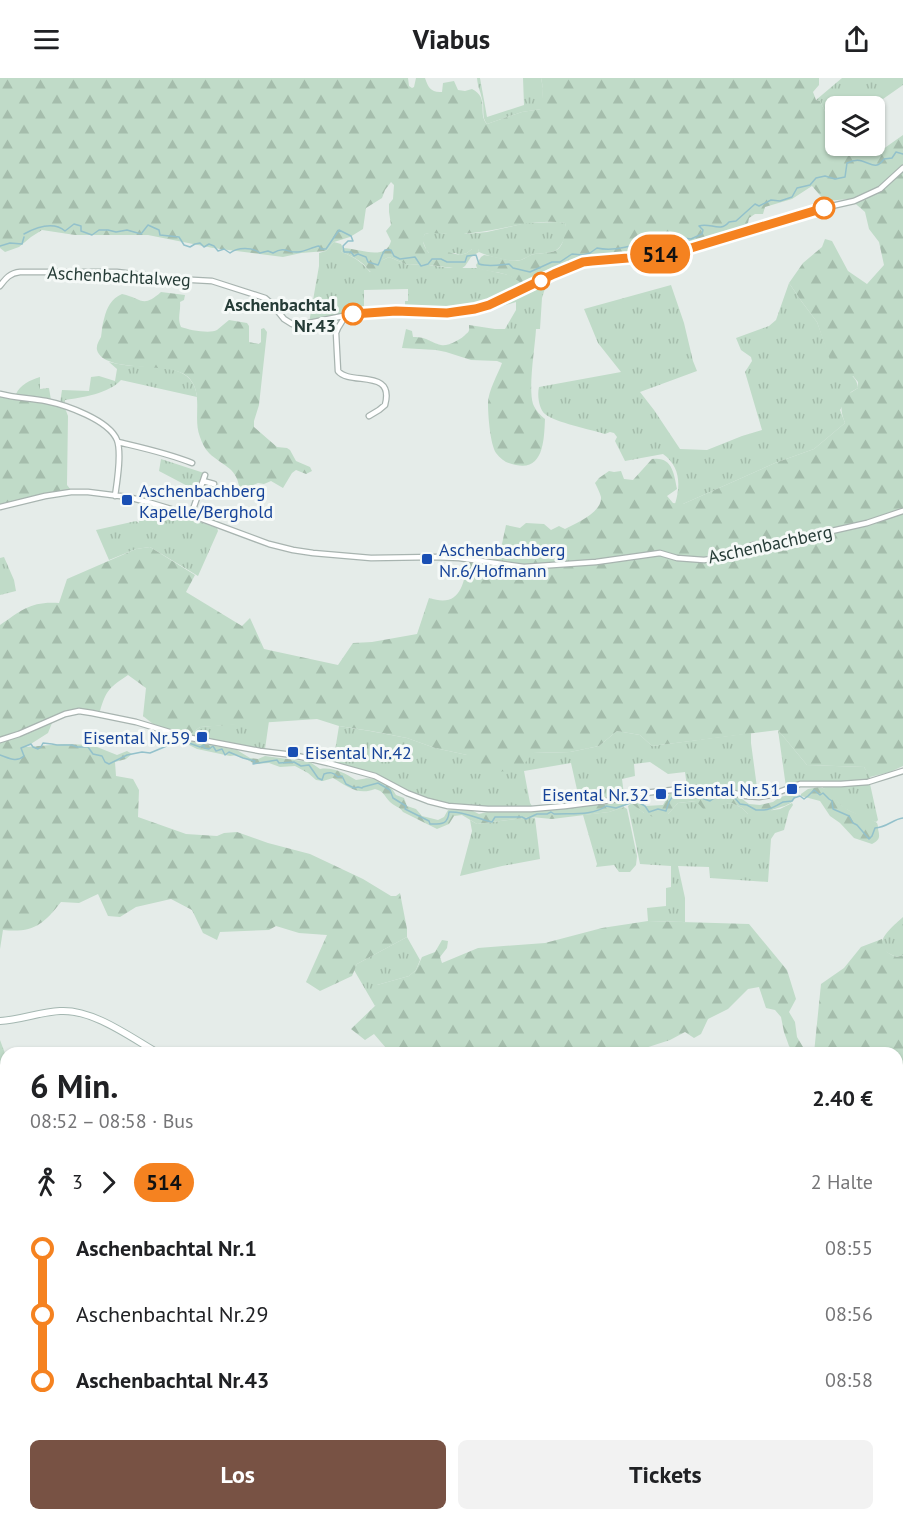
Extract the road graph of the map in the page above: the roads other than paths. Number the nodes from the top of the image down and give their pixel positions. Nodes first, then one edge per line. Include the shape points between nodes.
1 (903, 168) edge
2 (0, 274) edge
3 (10, 275) junction
4 (0, 286) edge
5 (346, 315) junction
6 (0, 394) edge
7 (369, 416) dead end
8 (118, 442) junction
9 (192, 463) dead end
10 (205, 475) dead end
11 (203, 481) junction
12 (214, 484) dead end
13 (115, 496) junction
14 (0, 507) edge
15 (903, 511) edge
16 (191, 515) junction
17 (0, 740) edge
18 (903, 771) edge
19 (0, 1021) edge
20 (148, 1047) edge

1 - 5 street, Aschenbachtalweg via 880,189 854,201 681,251 583,262 475,309
2 - 3 street
3 - 4 street
3 - 5 street, Aschenbachtalweg via 117,272 206,280 265,298 295,325
5 - 7 street via 336,333 338,371 344,377 376,382 386,393 385,405
6 - 8 street via 45,400 74,410 101,423
8 - 9 street
8 - 13 street
10 - 11 street
11 - 12 street
11 - 16 street
13 - 14 street, Aschenbachberg via 71,492
13 - 16 street, Aschenbachberg
15 - 16 street, Aschenbachberg via 855,526 753,545 718,558 704,560 660,553 524,567 459,558 371,558 307,552 276,546
17 - 18 street via 79,711 186,737 328,763 375,776 428,801 488,809 564,806 690,788 764,797 800,784 868,782
19 - 20 street via 55,1012 82,1013

